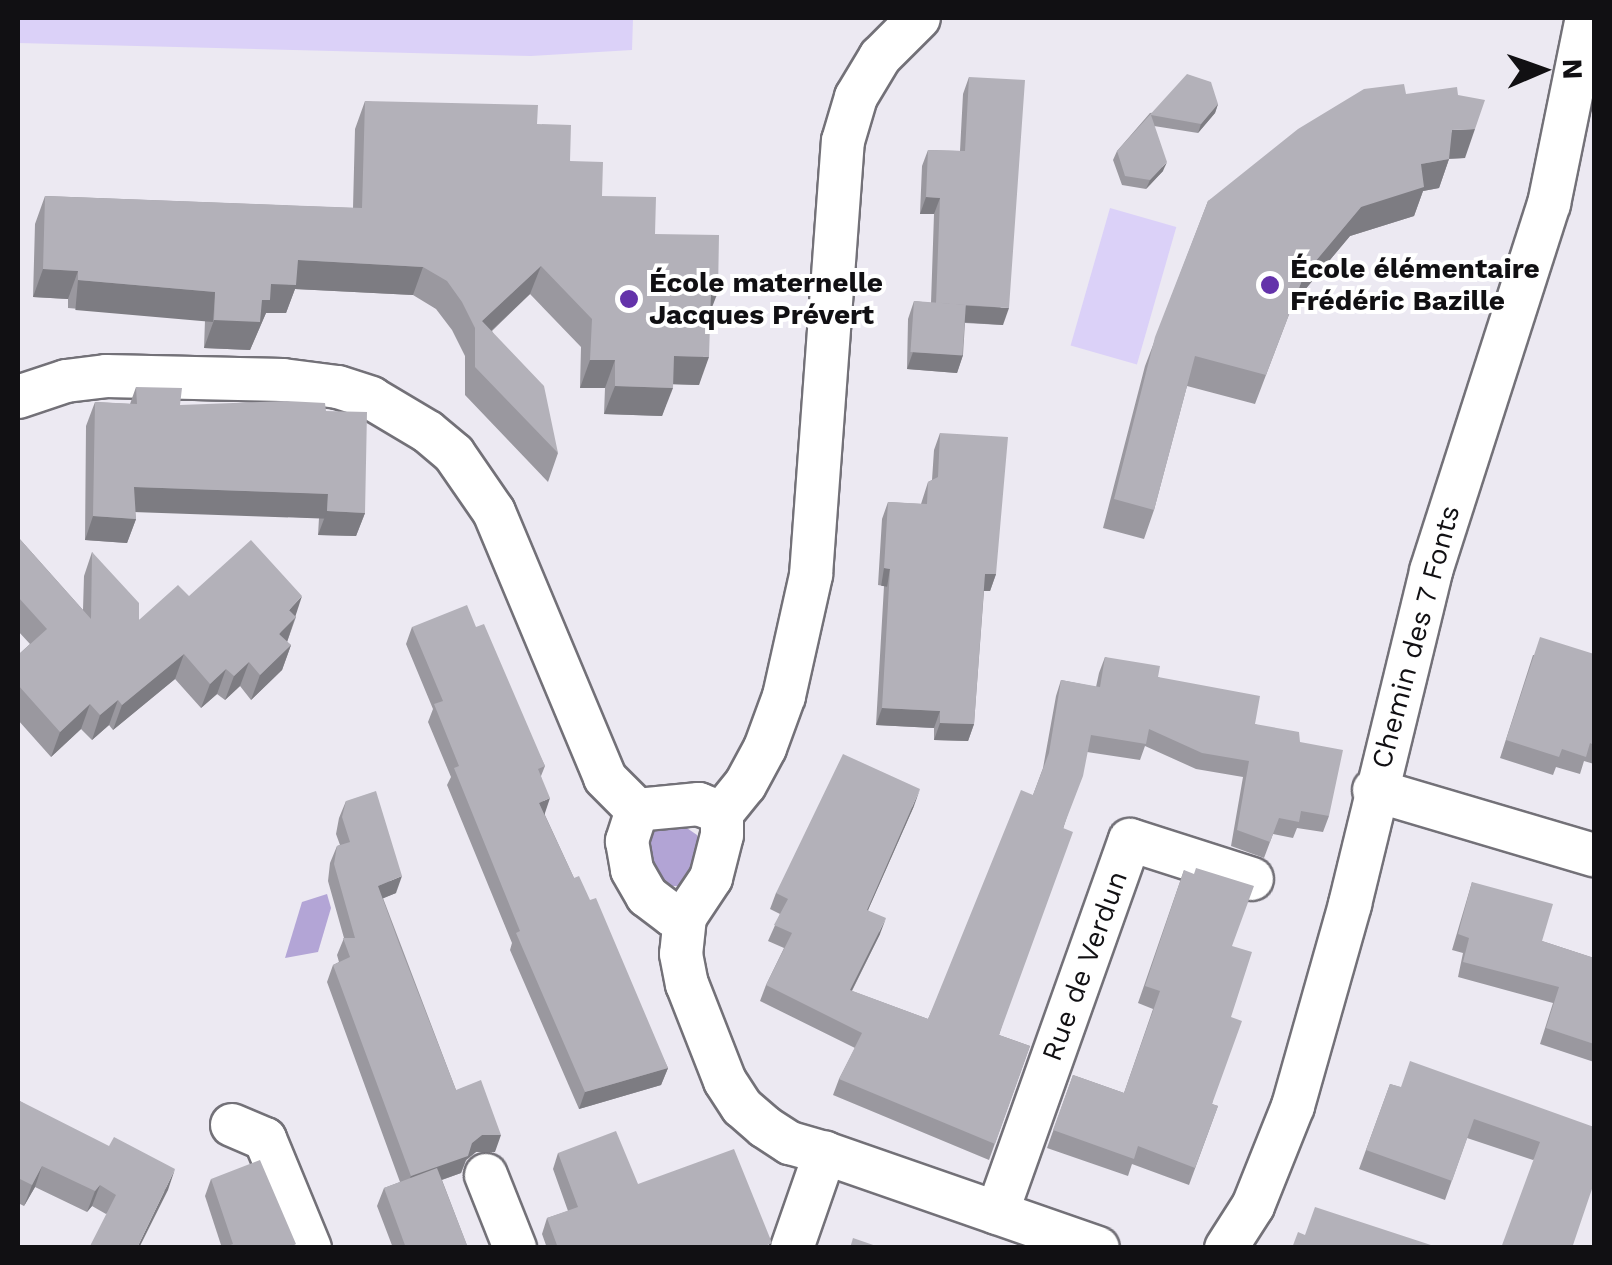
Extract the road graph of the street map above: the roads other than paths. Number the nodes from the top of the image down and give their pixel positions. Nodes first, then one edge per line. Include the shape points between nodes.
1 (919, 18) edge
2 (1586, 18) edge
3 (18, 397) edge
4 (1374, 790) junction
5 (637, 810) junction
6 (722, 813) junction
7 (1594, 855) edge
8 (1252, 879) dead end
9 (685, 917) junction
10 (232, 1125) dead end
11 (825, 1153) junction
12 (486, 1174) dead end
13 (997, 1213) junction
14 (310, 1248) edge
15 (515, 1248) edge
16 (792, 1248) edge
17 (1098, 1248) edge
18 (1226, 1248) edge

1 - 6 street via 880,56 856,97 843,142 818,502 802,632 766,748
2 - 4 street, Chemin des 7 Fonts via 1548,204 1431,571
3 - 5 street via 106,376 283,380 371,398 428,432 454,454 494,512 605,778
4 - 7 street
4 - 18 street, Chemin des 7 Fonts via 1350,904 1293,1106 1253,1206
5 - 6 street via 699,804
5 - 9 street via 627,841 632,870 647,896
6 - 9 street via 710,878
8 - 13 street, Rue de Verdun via 1130,840
9 - 11 street via 681,954 687,984 725,1080 764,1128
10 - 14 street via 265,1139
11 - 13 street
11 - 16 street
12 - 15 street
13 - 17 street

